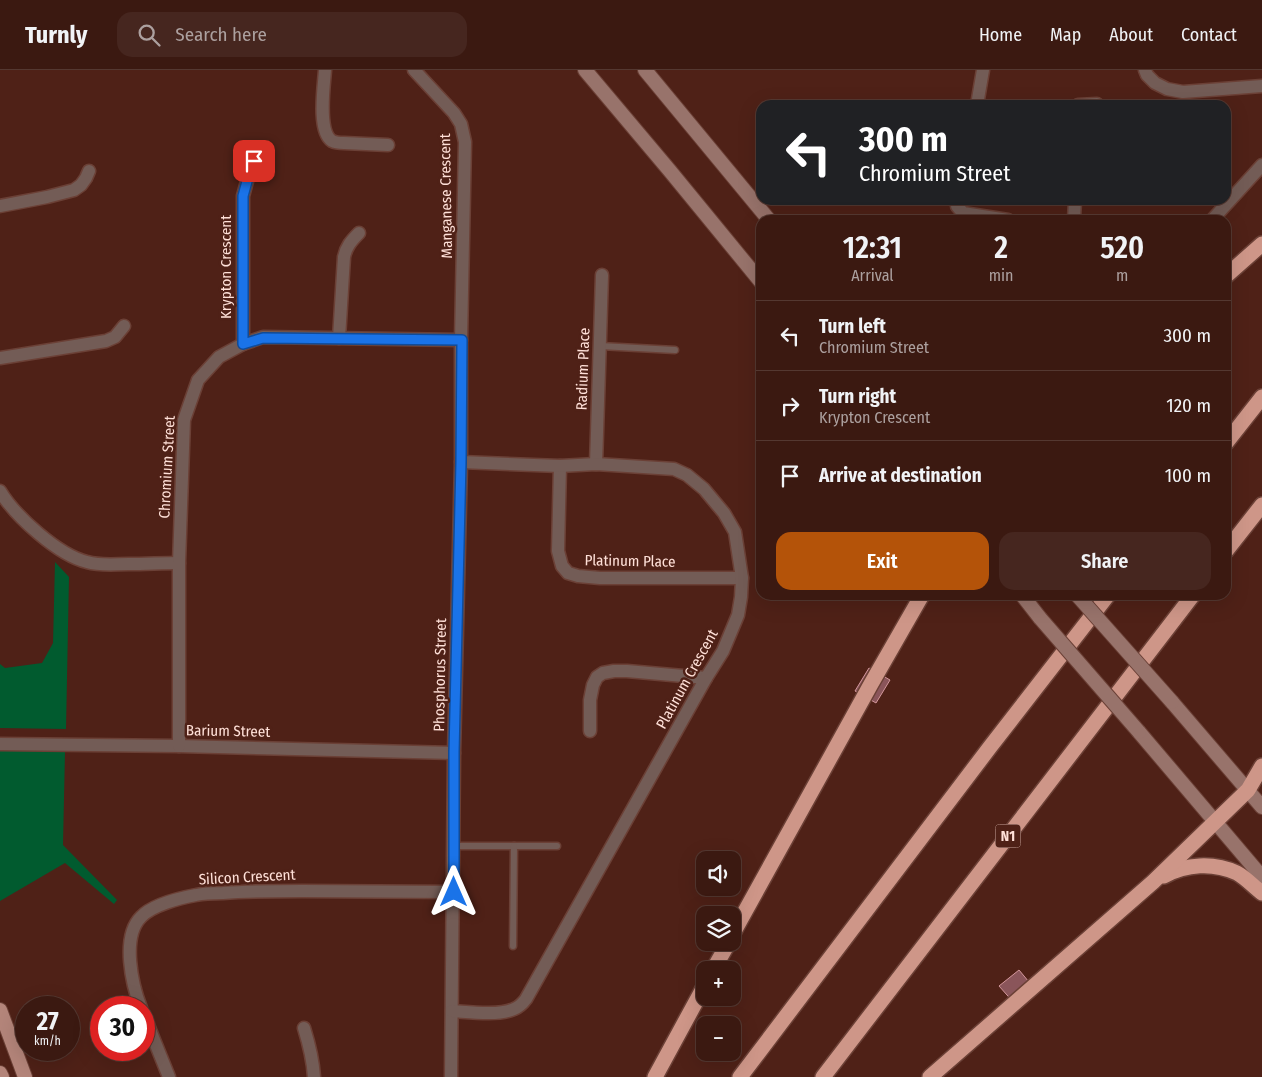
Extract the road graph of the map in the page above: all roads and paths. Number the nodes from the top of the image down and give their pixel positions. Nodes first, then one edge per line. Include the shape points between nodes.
1 (325, 70) edge
2 (414, 70) edge
3 (585, 70) edge
4 (645, 70) edge
5 (983, 70) edge
6 (1145, 70) edge
7 (1262, 86) edge
8 (978, 100) edge
9 (388, 145) dead end
10 (254, 161) dead end
11 (1262, 165) edge
12 (89, 171) dead end
13 (1231, 199) edge
14 (756, 204) edge
15 (757, 205) edge
16 (957, 205) edge
17 (1226, 205) edge
18 (0, 206) edge
19 (765, 215) edge
20 (976, 215) edge
21 (1217, 215) edge
22 (359, 233) dead end
23 (1262, 244) edge
24 (1231, 272) edge
25 (602, 276) dead end
26 (756, 276) edge
27 (124, 326) dead end
28 (339, 338) junction
29 (462, 340) junction
30 (243, 344) junction
31 (600, 346) junction
32 (675, 350) dead end
33 (0, 358) edge
34 (1262, 397) edge
35 (1231, 437) edge
36 (461, 462) junction
37 (596, 464) junction
38 (560, 466) junction
39 (0, 491) edge
40 (1262, 505) edge
41 (1231, 545) edge
42 (179, 563) junction
43 (742, 578) junction
44 (919, 600) edge
45 (1026, 600) edge
46 (1081, 600) edge
47 (1104, 600) edge
48 (1189, 600) edge
49 (706, 678) junction
50 (590, 730) dead end
51 (0, 744) edge
52 (179, 746) junction
53 (454, 752) junction
54 (1262, 766) edge
55 (1248, 790) junction
56 (1262, 807) edge
57 (1216, 822) junction
58 (454, 846) junction
59 (514, 846) junction
60 (557, 846) dead end
61 (1262, 877) edge
62 (1153, 882) junction
63 (454, 892) junction
64 (1262, 893) edge
65 (741, 919) edge
66 (513, 946) dead end
67 (137, 996) edge
68 (696, 1002) edge
69 (0, 1010) edge
70 (452, 1012) junction
71 (304, 1028) dead end
72 (155, 1042) edge
73 (0, 1072) edge
74 (2, 1077) edge
75 (25, 1077) edge
76 (169, 1077) edge
77 (314, 1077) edge
78 (451, 1077) edge
79 (655, 1077) edge
80 (740, 1077) edge
81 (823, 1077) edge
82 (930, 1077) edge

1 - 9 street via 324,124 331,140
2 - 29 street, Manganese Crescent via 454,113 461,124 465,142
3 - 26 main road
4 - 14 main road
5 - 8 street
6 - 7 street via 1155,83 1183,92
10 - 30 street, Krypton Crescent via 243,196
11 - 13 street
12 - 18 street via 74,190
15 - 19 main road
16 - 20 street via 963,213
17 - 21 street
22 - 28 street via 350,241 344,257
23 - 24 highway
25 - 31 street, Radium Place
27 - 33 street via 115,337 106,341
28 - 29 street, Chromium Street
28 - 30 street, Chromium Street via 263,338
29 - 36 street, Phosphorus Street
30 - 42 street, Chromium Street via 219,357 198,380 184,420
31 - 32 lane
31 - 37 street, Radium Place
34 - 35 highway
36 - 38 street, Platinum Crescent
36 - 53 street, Phosphorus Street
37 - 38 street, Platinum Crescent
37 - 43 street, Platinum Crescent via 674,469 687,475 704,489 735,532
38 - 43 street, Platinum Place via 558,551 562,566 568,573 600,578
39 - 42 street via 38,533 58,549 87,562 105,565
40 - 41 highway
42 - 52 street, Chromium Street
43 - 49 street, Platinum Crescent via 738,615 723,651
44 - 65 highway
45 - 57 main road, bridge
46 - 55 main road, bridge
47 - 80 highway
48 - 81 highway, N1
49 - 50 street via 627,671 603,673 593,685
49 - 70 street, Platinum Crescent via 522,1005 506,1012
51 - 52 street, Barium Street
52 - 53 street, Barium Street
53 - 58 street, Phosphorus Street
54 - 55 highway
55 - 56 main road
55 - 57 highway
57 - 61 main road
57 - 62 highway
58 - 59 lane
58 - 63 street, Phosphorus Street
59 - 60 lane
59 - 66 lane
62 - 64 highway via 1174,870 1199,865 1238,874
62 - 82 highway
63 - 67 street, Silicon Crescent via 256,890 196,895 164,903 140,918 130,941 130,966
63 - 70 street, Phosphorus Street
68 - 79 highway
69 - 75 main road
70 - 78 street
71 - 77 street
72 - 76 street
73 - 74 main road

